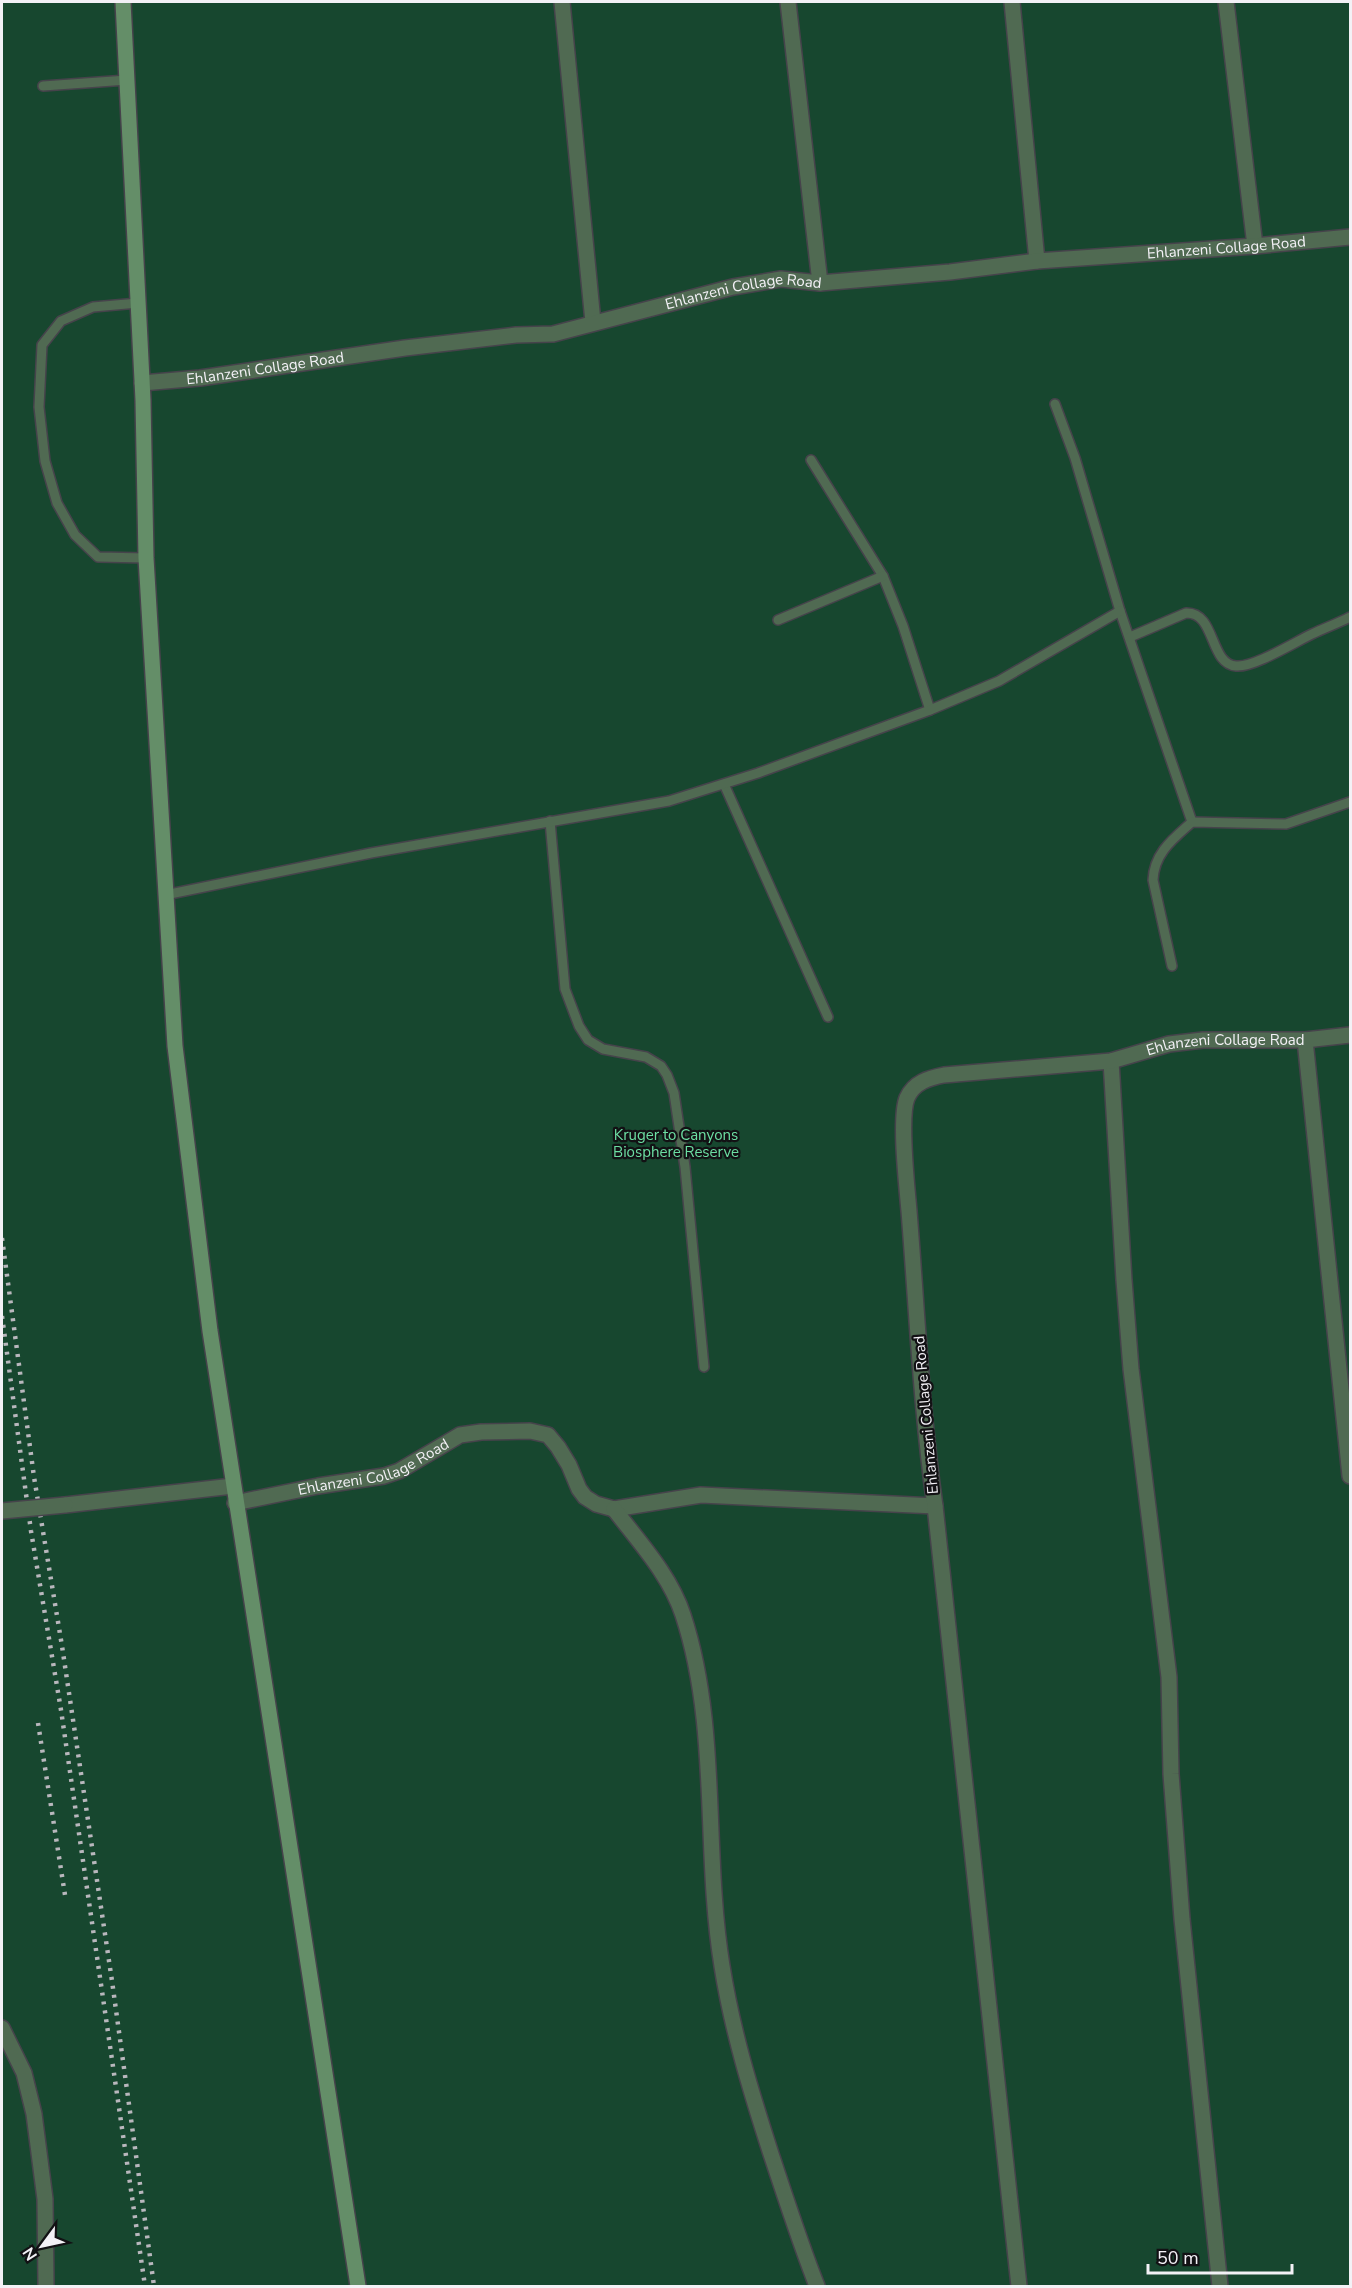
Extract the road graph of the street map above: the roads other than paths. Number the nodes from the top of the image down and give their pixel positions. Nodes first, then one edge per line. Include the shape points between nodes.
1 (123, 2) edge
2 (562, 2) edge
3 (788, 2) edge
4 (1012, 2) edge
5 (1226, 2) edge
6 (127, 80) junction
7 (43, 86) dead end
8 (1350, 237) edge
9 (1255, 246) junction
10 (1037, 261) junction
11 (820, 283) junction
12 (138, 303) junction
13 (593, 322) junction
14 (142, 383) junction
15 (1054, 404) dead end
16 (811, 460) dead end
17 (146, 558) junction
18 (883, 576) junction
19 (1120, 611) junction
20 (1350, 617) edge
21 (778, 621) dead end
22 (1130, 637) junction
23 (930, 710) junction
24 (724, 784) junction
25 (1350, 802) edge
26 (550, 821) junction
27 (1192, 822) junction
28 (165, 895) junction
29 (1172, 966) dead end
30 (828, 1017) dead end
31 (1350, 1035) edge
32 (1305, 1040) junction
33 (1111, 1060) junction
34 (704, 1367) dead end
35 (1350, 1476) edge
36 (233, 1486) junction
37 (235, 1503) junction
38 (935, 1506) junction
39 (614, 1509) junction
40 (2, 1511) edge
41 (2, 2028) edge
42 (46, 2286) edge
43 (358, 2286) edge
44 (818, 2286) edge
45 (1019, 2286) edge
46 (1220, 2286) edge

1 - 6 street
2 - 13 street
3 - 11 street
4 - 10 street
5 - 9 street
6 - 7 lane
6 - 12 street
8 - 9 street, Ehlanzeni Collage Road
9 - 10 street, Ehlanzeni Collage Road
10 - 11 street, Ehlanzeni Collage Road
11 - 13 street, Ehlanzeni Collage Road via 782,279 733,287
12 - 14 street
12 - 17 lane via 93,307 61,321 42,345 39,407 45,461 57,503 75,535 99,557
13 - 14 street, Ehlanzeni Collage Road via 553,334 405,348
14 - 17 street
15 - 19 lane via 1079,469
16 - 18 lane
17 - 28 street
18 - 21 lane
18 - 23 lane
19 - 22 lane
19 - 23 lane via 999,681
20 - 22 lane via 1238,667 1223,659 1204,622 1193,612
22 - 27 lane
23 - 24 lane
24 - 26 lane via 669,801
24 - 30 lane
25 - 27 lane via 1286,824
26 - 28 lane
26 - 34 lane via 565,989 579,1026 588,1040 603,1049 646,1058 661,1066 674,1093
27 - 29 lane via 1162,851 1154,867 1153,880
28 - 36 street via 177,1057
31 - 32 street, Ehlanzeni Collage Road
32 - 33 street, Ehlanzeni Collage Road via 1203,1040 1169,1044
32 - 35 street
33 - 38 street, Ehlanzeni Collage Road via 944,1075 926,1079 907,1098 905,1153 927,1452
33 - 46 street via 1130,1358 1169,1677 1171,1774 1182,1919
36 - 37 street
36 - 40 street, bridge
37 - 39 street, Ehlanzeni Collage Road via 399,1472 460,1435 530,1431 548,1436 558,1447 585,1497
37 - 43 street
38 - 39 street, Ehlanzeni Collage Road via 701,1495
38 - 45 street
39 - 44 street via 669,1584 683,1614 699,1681 724,1975 748,2080 801,2246
41 - 42 street via 24,2073 34,2114 45,2199

